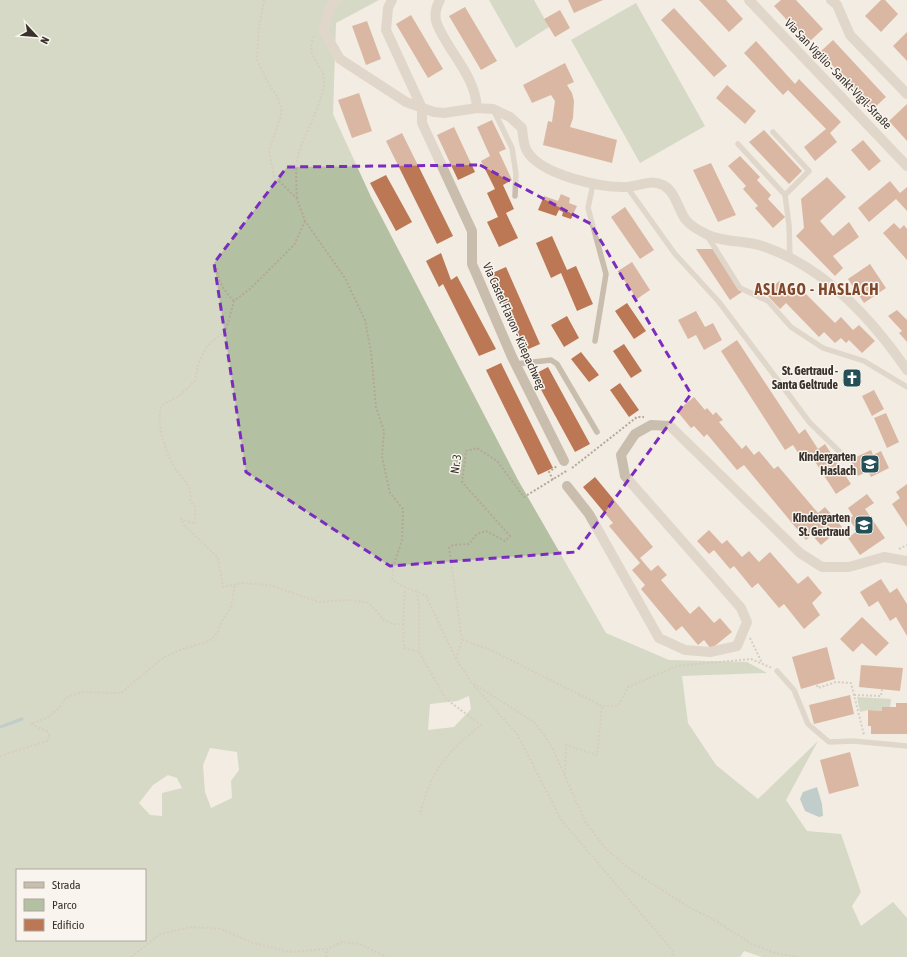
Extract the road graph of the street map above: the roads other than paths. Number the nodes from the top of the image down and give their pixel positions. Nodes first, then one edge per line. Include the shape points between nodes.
1 (337, 0) edge
2 (392, 0) edge
3 (440, 0) edge
4 (749, 0) edge
5 (832, 0) edge
6 (907, 94) edge
7 (422, 108) junction
8 (477, 108) junction
9 (493, 109) junction
10 (773, 132) dead end
11 (738, 144) dead end
12 (907, 166) edge
13 (593, 184) junction
14 (627, 187) junction
15 (785, 195) junction
16 (515, 196) dead end
17 (707, 234) junction
18 (790, 258) junction
19 (595, 341) dead end
20 (516, 364) junction
21 (907, 370) edge
22 (907, 387) edge
23 (597, 432) dead end
24 (843, 455) dead end
25 (564, 461) road end
26 (567, 486) dead end
27 (907, 562) edge
28 (776, 671) road end
29 (907, 746) edge

1 - 7 street via 331,5 323,30 340,59 406,102
2 - 7 street, Via Castel Flavon - Küepachweg via 388,8 386,30
3 - 8 street via 436,8 437,23 468,76
4 - 12 street, Via San Vigilio - Sankt-Vigil-Straße
5 - 6 street via 850,35
7 - 8 street via 444,113
7 - 20 street, Via Castel Flavon - Küepachweg via 422,123 472,231 472,264
8 - 9 street
9 - 13 street via 510,117 522,128 527,151 534,160 551,170
9 - 16 lane via 512,148 516,174
10 - 15 lane via 809,171
11 - 15 lane
13 - 14 street
13 - 19 lane via 588,208 606,274
14 - 17 street via 647,182 663,185 673,196 687,221
14 - 24 lane via 675,254 719,302 810,423
15 - 18 lane
17 - 18 street via 761,245
17 - 22 lane via 740,288 768,301 791,327 823,348 864,361
18 - 21 street via 826,280 861,312
20 - 23 lane via 551,360 557,364
20 - 25 street, Via Castel Flavon - Küepachweg
26 - 27 street via 589,514 659,638 685,650 710,652 737,646 746,622 741,608 626,476 621,455 635,434 652,425 670,426 800,553 822,567 849,568 884,557
28 - 29 lane via 794,690 808,724 829,742

